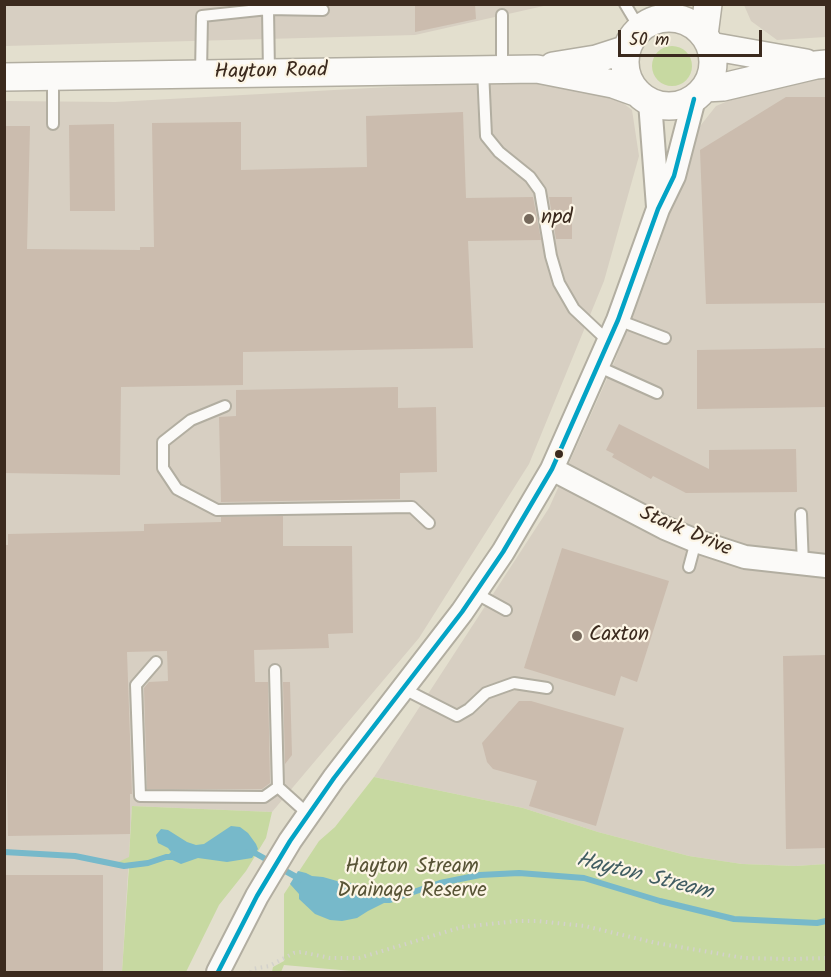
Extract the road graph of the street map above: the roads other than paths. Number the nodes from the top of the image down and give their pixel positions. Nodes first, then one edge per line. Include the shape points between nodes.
1 (625, 4) edge
2 (708, 4) edge
3 (268, 9) junction
4 (323, 10) dead end
5 (502, 15) dead end
6 (649, 26) edge
7 (707, 40) junction
8 (821, 64) edge
9 (492, 69) junction
10 (537, 69) junction
11 (269, 73) junction
12 (201, 74) junction
13 (52, 76) junction
14 (4, 77) edge
15 (699, 93) junction
16 (644, 98) junction
17 (53, 124) dead end
18 (658, 209) junction
19 (618, 320) junction
20 (665, 338) dead end
21 (608, 341) junction
22 (597, 366) junction
23 (657, 393) dead end
24 (225, 406) dead end
25 (552, 469) junction
26 (801, 514) dead end
27 (429, 524) dead end
28 (696, 541) junction
29 (803, 565) junction
30 (826, 566) edge
31 (689, 567) dead end
32 (475, 593) junction
33 (506, 610) dead end
34 (156, 662) dead end
35 (275, 670) dead end
36 (404, 688) junction
37 (547, 688) dead end
38 (278, 787) junction
39 (308, 814) junction
40 (218, 972) edge

1 - 6 lane
2 - 7 street
3 - 4 lane
3 - 11 lane
3 - 12 lane via 202,16
5 - 9 lane
6 - 7 street via 669,18 682,20
6 - 10 street, Hayton Road via 596,58
6 - 16 street via 626,73 630,84
7 - 8 street
7 - 15 street via 713,60 712,75
8 - 15 street
9 - 10 street, Hayton Road
9 - 11 street, Hayton Road
9 - 21 lane via 486,136 540,191 559,283 574,309
10 - 16 street, Hayton Road via 613,84
11 - 12 street, Hayton Road
12 - 13 street, Hayton Road
13 - 14 street, Hayton Road
13 - 17 lane
15 - 16 street via 673,106
15 - 18 street via 674,176
16 - 18 street
18 - 19 street
19 - 20 lane
19 - 21 street
21 - 22 street
22 - 23 lane
22 - 25 street
24 - 27 lane via 191,420 163,442 163,468 177,489 217,510 412,507
25 - 28 street, Stark Drive
25 - 32 street
26 - 29 lane
28 - 29 street, Stark Drive via 745,557
28 - 31 lane
29 - 30 street, Stark Drive
32 - 33 lane
32 - 36 street
34 - 38 lane via 136,685 140,796 264,797
35 - 38 lane
36 - 37 lane via 457,716 486,693 514,683
36 - 39 street
38 - 39 lane
39 - 40 street via 265,882

